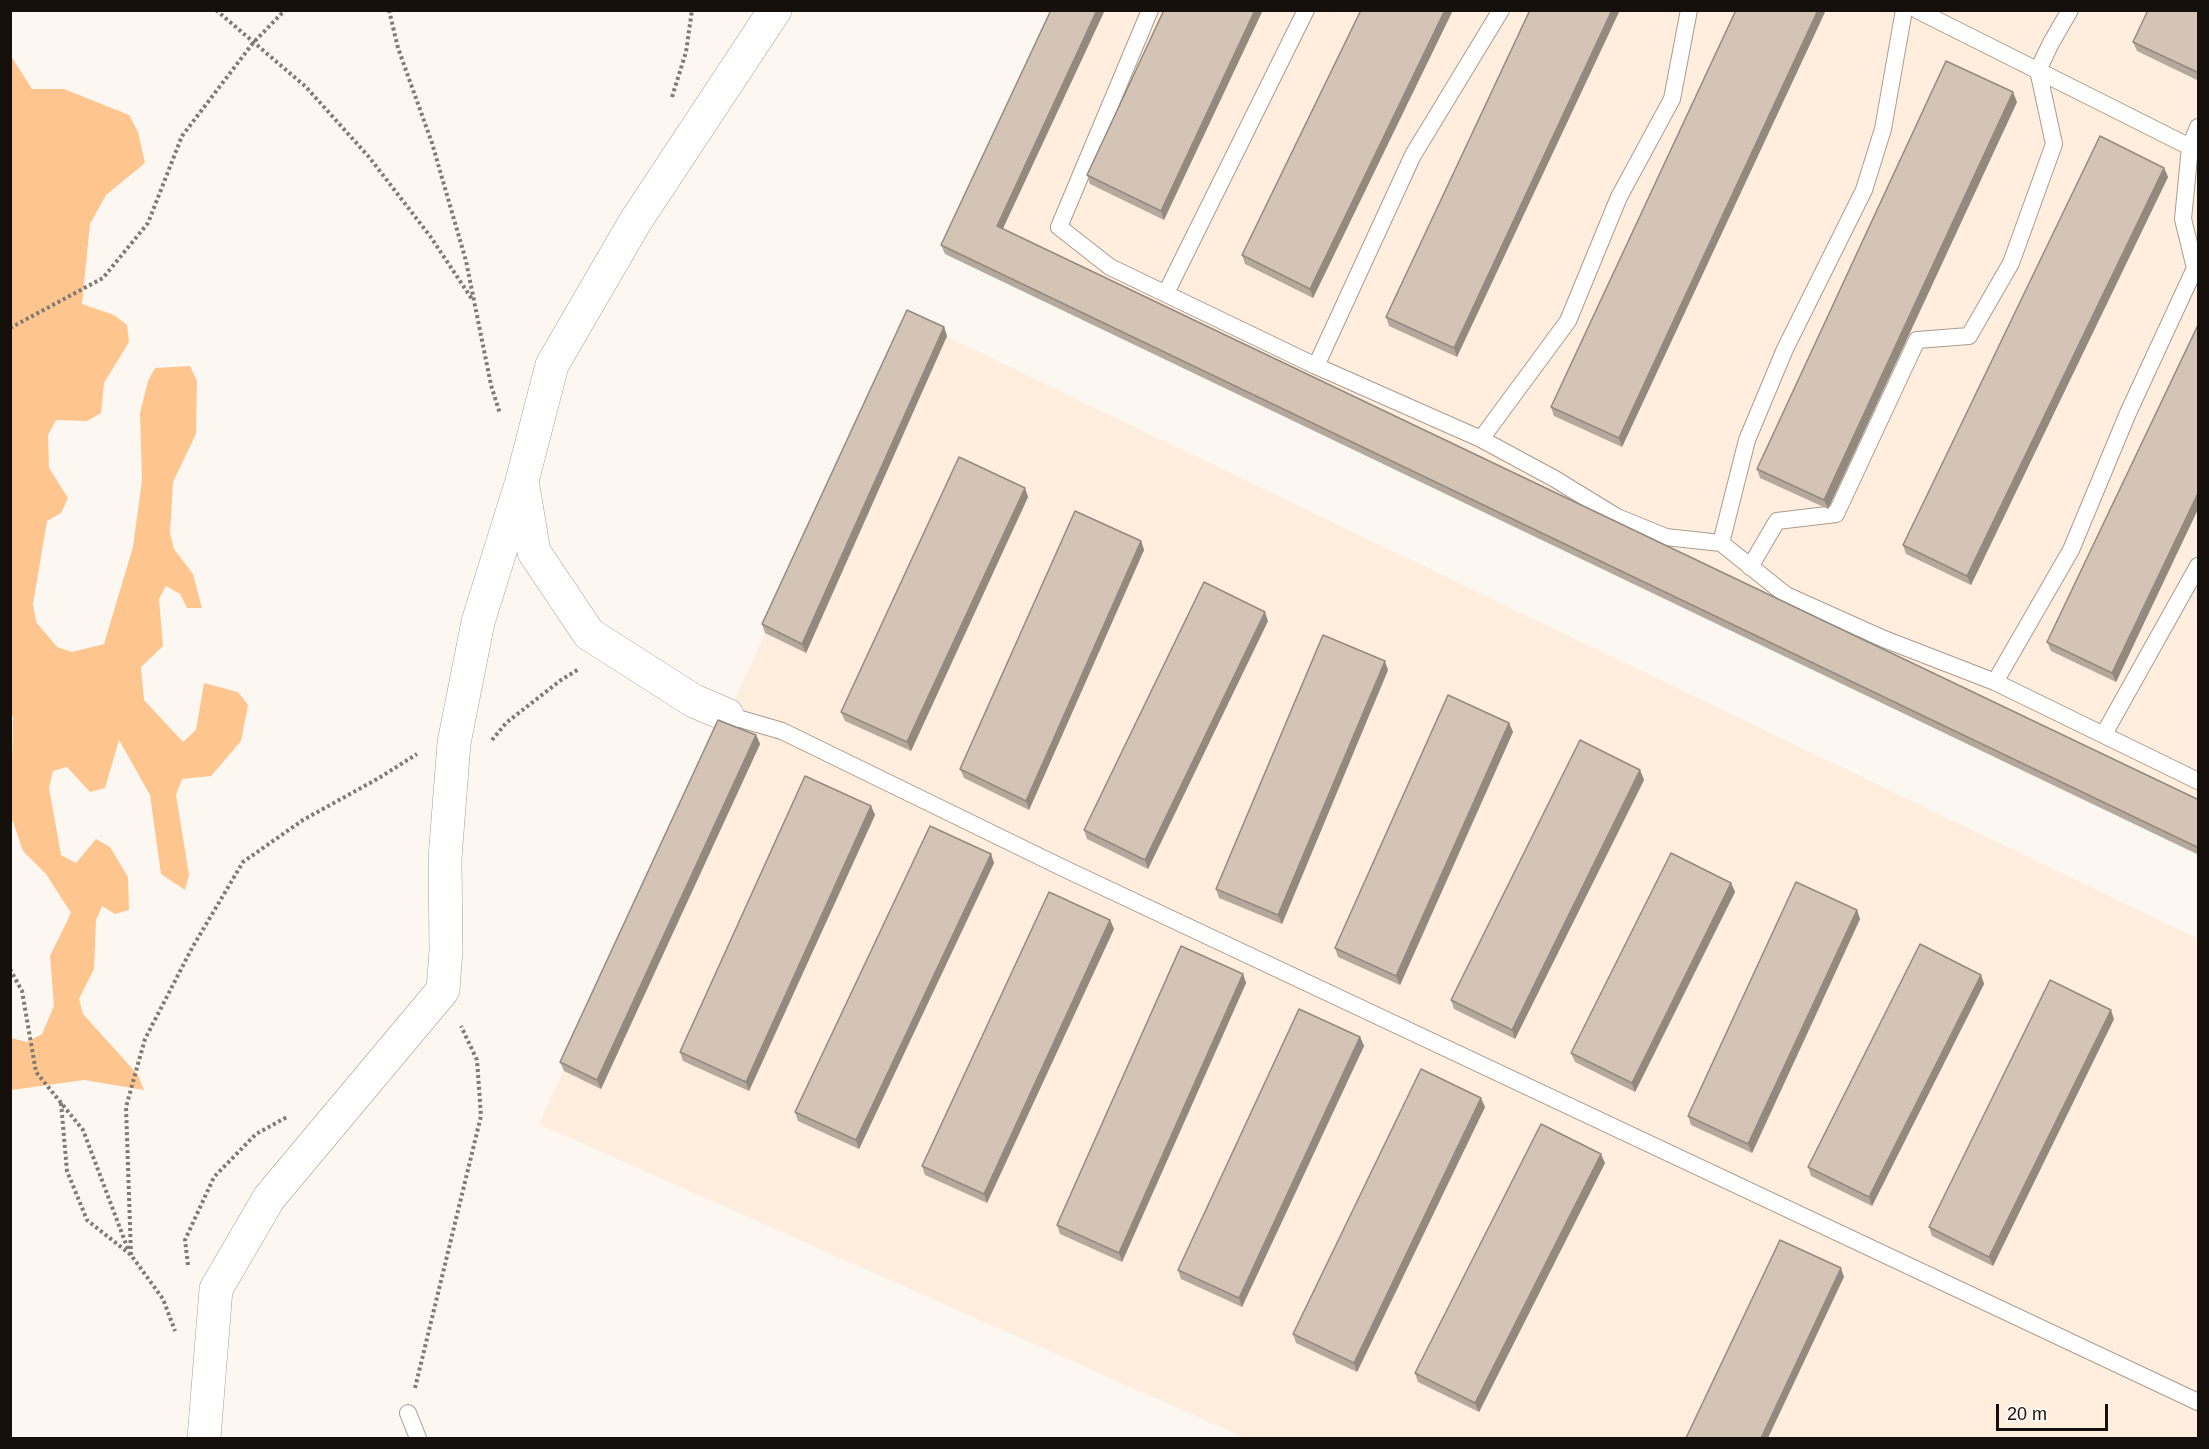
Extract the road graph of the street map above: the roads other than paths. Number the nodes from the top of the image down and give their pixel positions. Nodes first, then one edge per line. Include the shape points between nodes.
1 (775, 10) edge
2 (1150, 10) edge
3 (1306, 10) edge
4 (1501, 10) edge
5 (1689, 10) edge
6 (1904, 10) edge
7 (1917, 10) edge
8 (2070, 10) edge
9 (2038, 70) junction
10 (2199, 128) edge
11 (2194, 149) edge
12 (1166, 293) junction
13 (1316, 366) junction
14 (1481, 439) junction
15 (522, 481) junction
16 (1721, 543) junction
17 (2199, 566) edge
18 (1750, 567) junction
19 (1995, 682) junction
20 (727, 715) joint
21 (2104, 734) junction
22 (2199, 781) edge
23 (2199, 1402) edge
24 (408, 1413) road end
25 (204, 1438) edge
26 (418, 1438) edge

1 - 15 street via 635,222 552,365
2 - 12 lane via 1059,227 1110,267
3 - 12 lane
4 - 13 lane via 1413,155
5 - 14 lane via 1672,99 1619,197 1568,321
6 - 16 lane via 1883,129 1864,190 1785,349 1747,440
7 - 9 lane
8 - 9 lane
9 - 11 lane
9 - 18 lane via 2055,144 2011,263 1969,336 1917,340 1836,514 1777,521
10 - 11 lane
11 - 19 lane via 2183,219 2195,268 2071,550
12 - 13 lane
13 - 14 lane
14 - 16 lane via 1617,517 1666,537
15 - 20 street via 534,552 589,634 694,701
15 - 25 street via 478,622 454,743 445,858 443,990 269,1198 216,1289
16 - 18 lane
17 - 21 lane
18 - 19 lane via 1786,595
19 - 21 lane
20 - 23 lane via 782,731 1063,868
21 - 22 lane
24 - 26 lane

